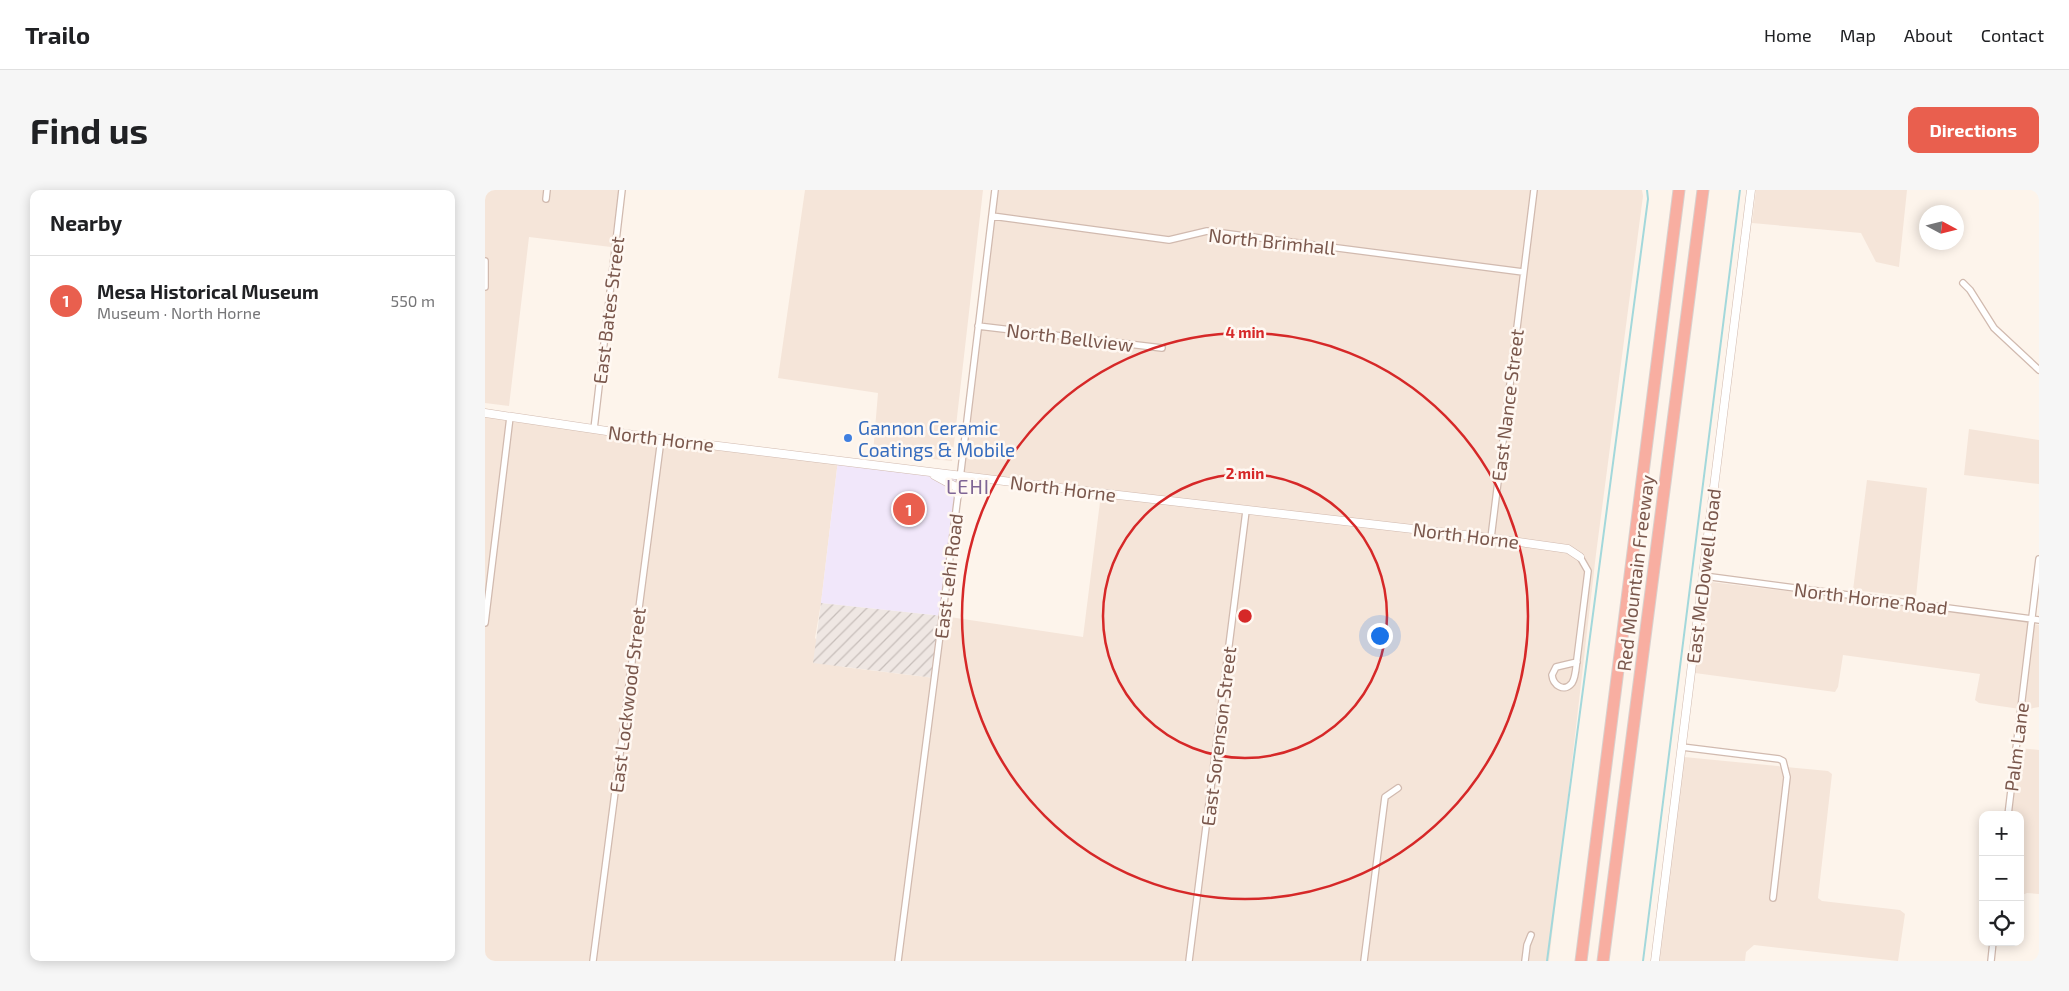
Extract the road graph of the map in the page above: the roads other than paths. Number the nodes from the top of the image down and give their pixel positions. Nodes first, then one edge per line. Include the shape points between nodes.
1 (547, 190) edge
2 (622, 190) edge
3 (995, 190) edge
4 (1534, 190) edge
5 (1679, 190) edge
6 (1703, 190) edge
7 (1751, 190) edge
8 (546, 199) dead end
9 (991, 216) junction
10 (485, 260) edge
11 (1523, 272) junction
12 (1963, 283) dead end
13 (485, 288) edge
14 (978, 326) junction
15 (1162, 348) dead end
16 (2039, 370) edge
17 (485, 413) edge
18 (510, 417) junction
19 (594, 429) junction
20 (661, 439) junction
21 (915, 470) junction
22 (960, 476) junction
23 (958, 495) junction
24 (1246, 510) junction
25 (1491, 538) junction
26 (1580, 557) joint
27 (2039, 559) edge
28 (1704, 576) junction
29 (2036, 619) edge
30 (485, 623) edge
31 (1577, 662) junction
32 (1682, 747) junction
33 (1398, 788) dead end
34 (2009, 811) edge
35 (1773, 898) dead end
36 (1531, 935) dead end
37 (1993, 946) edge
38 (593, 961) edge
39 (898, 961) edge
40 (1189, 961) edge
41 (1364, 961) edge
42 (1525, 961) edge
43 (1581, 961) edge
44 (1603, 961) edge
45 (1655, 961) edge
46 (1991, 961) edge

1 - 8 street
2 - 19 street, East Bates Street
3 - 9 street, East Lehi Road
4 - 11 street, East Nance Street
5 - 43 highway, Red Mountain Freeway
6 - 44 highway, Red Mountain Freeway
7 - 28 street, East McDowell Road
9 - 11 street, North Brimhall via 1169,240 1207,231
9 - 14 street, East Lehi Road
10 - 13 street
11 - 25 street, East Nance Street
12 - 16 street via 1994,328
14 - 15 street, North Bellview
14 - 22 street, East Lehi Road
17 - 18 street, North Horne
18 - 19 street, North Horne
18 - 30 street
19 - 20 street, North Horne
20 - 21 street, North Horne
20 - 38 street, East Lockwood Street
21 - 22 street, North Horne
21 - 23 street via 947,481 955,487
22 - 23 street, East Lehi Road
22 - 24 street, North Horne
23 - 39 street, East Lehi Road
24 - 25 street, North Horne
24 - 40 street, East Sorenson Street
25 - 26 street, North Horne via 1568,548
26 - 31 street via 1588,571
27 - 29 street, Palm Lane
28 - 29 street, North Horne Road
28 - 32 street, East McDowell Road
29 - 34 street, Palm Lane
31 - 31 street via 1571,684 1563,688 1555,684 1552,675 1556,667
32 - 35 street via 1779,759 1785,764 1787,777
32 - 45 street, East McDowell Road
33 - 41 street via 1385,797
36 - 42 street
37 - 46 street

